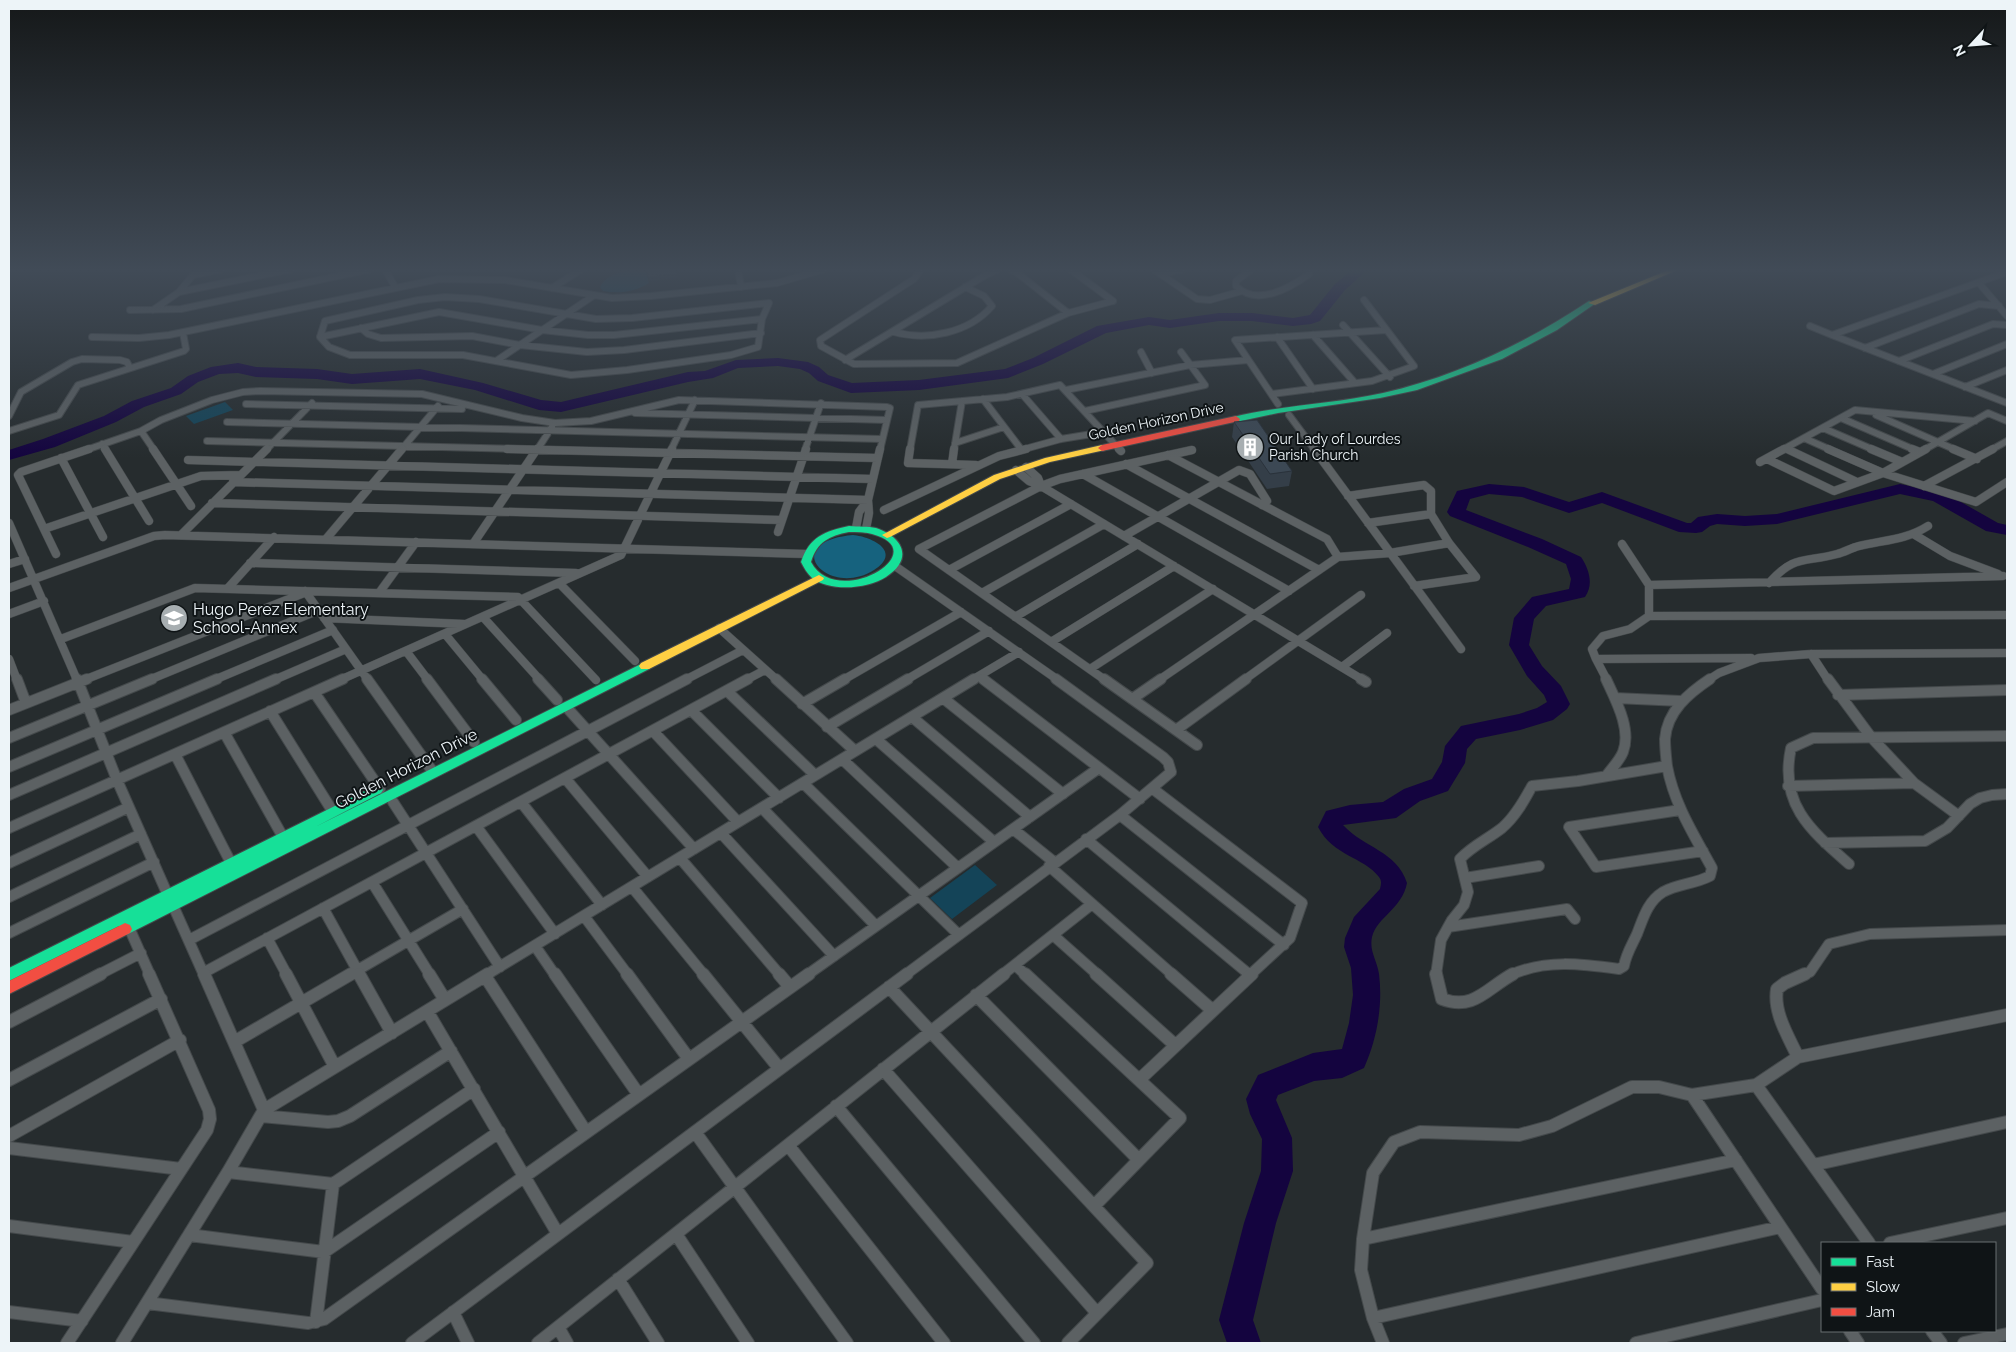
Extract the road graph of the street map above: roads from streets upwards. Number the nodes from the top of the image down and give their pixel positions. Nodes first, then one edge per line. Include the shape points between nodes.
1 (187, 332) edge
2 (322, 332) edge
3 (343, 332) edge
4 (366, 332) edge
5 (539, 332) edge
6 (561, 332) edge
7 (641, 332) edge
8 (832, 332) edge
9 (894, 332) joint
10 (951, 332) edge
11 (1026, 332) edge
12 (1359, 332) edge
13 (1388, 332) edge
14 (1546, 332) edge
15 (1825, 332) edge
16 (1840, 332) edge
17 (1906, 332) edge
18 (1972, 332) edge
19 (183, 333) junction
20 (761, 333) joint
21 (1348, 333) junction
22 (1313, 335) junction
23 (1832, 335) junction
24 (92, 337) dead end
25 (320, 337) junction
26 (1277, 337) junction
27 (2007, 344) edge
28 (520, 345) junction
29 (1865, 348) junction
30 (1141, 352) dead end
31 (1181, 352) dead end
32 (845, 360) junction
33 (1248, 360) junction
34 (496, 361) junction
35 (1899, 361) junction
36 (1190, 365) junction
37 (130, 368) junction
38 (2007, 370) edge
39 (1152, 373) junction
40 (1999, 373) junction
41 (1933, 374) junction
42 (1445, 376) junction
43 (1390, 377) junction
44 (2007, 377) edge
45 (1355, 384) junction
46 (1966, 387) junction
47 (1313, 389) junction
48 (1066, 390) junction
49 (323, 392) junction
50 (1022, 394) junction
51 (1272, 394) junction
52 (444, 398) junction
53 (983, 399) junction
54 (695, 400) junction
55 (962, 401) junction
56 (2006, 401) edge
57 (822, 403) junction
58 (246, 404) dead end
59 (1278, 404) dead end
60 (310, 405) junction
61 (436, 408) junction
62 (462, 409) dead end
63 (1085, 411) junction
64 (1868, 412) junction
65 (624, 413) junction
66 (688, 415) junction
67 (1288, 415) junction
68 (9, 416) edge
69 (816, 418) junction
70 (1841, 418) junction
71 (887, 420) junction
72 (1975, 420) junction
73 (2007, 421) edge
74 (227, 422) dead end
75 (292, 423) junction
76 (555, 423) junction
77 (421, 426) junction
78 (1004, 427) junction
79 (1823, 428) junction
80 (550, 430) junction
81 (9, 431) edge
82 (141, 431) junction
83 (1104, 432) junction
84 (679, 433) junction
85 (810, 437) junction
86 (1804, 438) junction
87 (882, 439) junction
88 (1061, 439) junction
89 (207, 440) dead end
90 (2007, 440) edge
91 (274, 442) junction
92 (1938, 442) junction
93 (955, 443) junction
94 (102, 444) junction
95 (405, 445) junction
96 (1118, 448) junction
97 (1786, 448) junction
98 (538, 449) junction
99 (1021, 449) junction
100 (1192, 450) dead end
101 (670, 452) junction
102 (1920, 452) junction
103 (1168, 455) junction
104 (804, 456) junction
105 (61, 458) junction
106 (878, 458) junction
107 (1977, 459) junction
108 (188, 460) dead end
109 (1763, 460) joint
110 (254, 462) junction
111 (1902, 462) junction
112 (952, 464) junction
113 (1126, 464) junction
114 (388, 465) junction
115 (976, 465) junction
116 (524, 469) junction
117 (1024, 471) junction
118 (660, 472) junction
119 (1883, 473) junction
120 (1083, 474) junction
121 (240, 475) junction
122 (797, 476) junction
123 (874, 479) junction
124 (233, 482) junction
125 (1218, 482) junction
126 (1857, 482) junction
127 (2007, 482) edge
128 (176, 484) junction
129 (370, 486) junction
130 (1041, 486) junction
131 (1924, 486) junction
132 (510, 490) junction
133 (650, 494) junction
134 (1348, 496) junction
135 (135, 498) junction
136 (790, 498) junction
137 (1189, 499) junction
138 (868, 500) junction
139 (212, 504) junction
140 (1071, 504) junction
141 (1262, 505) junction
142 (191, 506) dead end
143 (352, 508) junction
144 (884, 510) dead end
145 (495, 512) junction
146 (90, 513) junction
147 (1431, 514) junction
148 (639, 516) junction
149 (1158, 517) junction
150 (782, 520) junction
151 (149, 521) dead end
152 (9, 523) edge
153 (1368, 523) junction
154 (1104, 524) junction
155 (1928, 526) dead end
156 (44, 529) junction
157 (861, 529) junction
158 (778, 532) dead end
159 (181, 535) junction
160 (1915, 535) junction
161 (1124, 536) junction
162 (103, 537) dead end
163 (274, 537) junction
164 (890, 538) junction
165 (326, 539) junction
166 (416, 542) junction
167 (13, 543) edge
168 (473, 544) junction
169 (1138, 544) junction
170 (1449, 544) junction
171 (1622, 544) dead end
172 (624, 548) junction
173 (1390, 553) junction
174 (56, 554) dead end
175 (807, 554) junction
176 (1338, 557) junction
177 (25, 559) junction
178 (250, 563) junction
179 (9, 564) edge
180 (895, 566) junction
181 (1174, 566) junction
182 (397, 568) junction
183 (949, 570) junction
184 (1319, 570) junction
185 (579, 574) junction
186 (815, 575) junction
187 (2005, 577) edge
188 (34, 579) junction
189 (559, 582) junction
190 (1769, 583) junction
191 (1650, 585) junction
192 (1414, 586) junction
193 (9, 588) edge
194 (228, 588) junction
195 (1213, 590) junction
196 (1289, 591) junction
197 (306, 592) junction
198 (378, 593) junction
199 (982, 593) junction
200 (1361, 595) dead end
201 (520, 600) junction
202 (44, 601) junction
203 (961, 612) junction
204 (9, 614) edge
205 (322, 614) junction
206 (1255, 614) junction
207 (2007, 615) edge
208 (1649, 616) junction
209 (484, 617) junction
210 (1016, 617) junction
211 (467, 624) junction
212 (719, 628) junction
213 (333, 630) junction
214 (988, 631) junction
215 (1387, 633) dead end
216 (445, 634) junction
217 (61, 639) junction
218 (1298, 641) junction
219 (1051, 642) junction
220 (346, 649) junction
221 (1460, 649) dead end
222 (743, 650) junction
223 (406, 651) junction
224 (1019, 652) junction
225 (2007, 652) edge
226 (1811, 654) junction
227 (1759, 658) junction
228 (9, 659) edge
229 (1596, 659) junction
230 (635, 660) junction
231 (1342, 667) junction
232 (1090, 669) junction
233 (362, 670) junction
234 (765, 670) junction
235 (979, 676) junction
236 (596, 680) junction
237 (78, 682) junction
238 (1366, 682) dead end
239 (2007, 690) edge
240 (727, 691) junction
241 (314, 692) junction
242 (1838, 695) junction
243 (943, 698) junction
244 (1615, 698) junction
245 (1132, 699) junction
246 (556, 700) junction
247 (1681, 701) junction
248 (26, 703) junction
249 (802, 704) junction
250 (87, 706) junction
251 (9, 710) edge
252 (569, 710) dead end
253 (691, 710) junction
254 (270, 711) junction
255 (912, 717) junction
256 (516, 720) junction
257 (827, 727) junction
258 (97, 730) junction
259 (1176, 730) junction
260 (588, 731) junction
261 (653, 731) junction
262 (224, 732) junction
263 (2007, 736) edge
264 (1871, 737) junction
265 (9, 738) edge
266 (876, 739) junction
267 (474, 742) junction
268 (1197, 744) dead end
269 (855, 751) junction
270 (106, 753) junction
271 (175, 754) junction
272 (609, 755) junction
273 (842, 759) junction
274 (1667, 766) junction
275 (9, 767) edge
276 (431, 768) junction
277 (1099, 768) junction
278 (1607, 775) junction
279 (815, 776) junction
280 (565, 778) junction
281 (117, 780) junction
282 (803, 783) junction
283 (1914, 783) junction
284 (1788, 786) junction
285 (380, 789) junction
286 (1153, 789) junction
287 (1063, 794) junction
288 (2007, 794) edge
289 (9, 795) edge
290 (779, 798) junction
291 (1140, 799) junction
292 (393, 802) dead end
293 (521, 802) junction
294 (129, 807) junction
295 (762, 808) junction
296 (1680, 810) junction
297 (333, 812) junction
298 (1120, 815) junction
299 (1959, 816) junction
300 (1030, 817) junction
301 (738, 822) junction
302 (407, 824) junction
303 (476, 826) junction
304 (9, 828) edge
305 (1013, 829) junction
306 (721, 833) junction
307 (141, 834) junction
308 (283, 837) junction
309 (1086, 839) junction
310 (994, 842) junction
311 (1825, 843) junction
312 (694, 849) junction
313 (1703, 850) junction
314 (426, 852) junction
315 (680, 858) junction
316 (154, 862) junction
317 (9, 863) edge
318 (231, 863) junction
319 (1052, 864) junction
320 (1849, 864) dead end
321 (1539, 866) dead end
322 (958, 868) junction
323 (648, 877) junction
324 (1465, 878) junction
325 (372, 882) junction
326 (632, 887) junction
327 (9, 896) edge
328 (918, 896) junction
329 (172, 903) junction
330 (1092, 904) junction
331 (602, 905) junction
332 (323, 908) junction
333 (463, 909) junction
334 (584, 916) junction
335 (1575, 919) dead end
336 (127, 922) junction
337 (876, 926) junction
338 (1448, 927) junction
339 (2007, 930) edge
340 (9, 933) edge
341 (555, 934) junction
342 (1053, 935) junction
343 (959, 936) junction
344 (268, 938) junction
345 (189, 940) junction
346 (408, 941) junction
347 (1284, 945) junction
348 (535, 946) junction
349 (141, 953) junction
350 (834, 956) junction
351 (1015, 965) junction
352 (500, 967) junction
353 (358, 971) junction
354 (203, 973) junction
355 (9, 975) edge
356 (1250, 975) junction
357 (485, 976) junction
358 (790, 987) junction
359 (889, 987) junction
360 (9, 988) edge
361 (976, 995) junction
362 (161, 999) junction
363 (445, 1000) junction
364 (302, 1003) junction
365 (1212, 1010) junction
366 (427, 1011) junction
367 (2007, 1014) edge
368 (9, 1022) edge
369 (741, 1022) junction
370 (930, 1032) junction
371 (392, 1033) junction
372 (180, 1040) junction
373 (234, 1042) junction
374 (1175, 1045) junction
375 (451, 1051) junction
376 (1798, 1056) junction
377 (689, 1059) junction
378 (335, 1067) junction
379 (779, 1068) junction
380 (883, 1069) junction
381 (9, 1080) edge
382 (1139, 1080) junction
383 (1756, 1085) junction
384 (474, 1089) junction
385 (639, 1095) junction
386 (1692, 1095) junction
387 (836, 1106) junction
388 (262, 1113) junction
389 (2007, 1122) edge
390 (499, 1132) junction
391 (586, 1132) junction
392 (695, 1132) junction
393 (9, 1136) edge
394 (788, 1144) junction
395 (9, 1148) edge
396 (1139, 1160) junction
397 (1736, 1160) junction
398 (1813, 1165) junction
399 (181, 1169) junction
400 (228, 1172) junction
401 (525, 1175) junction
402 (333, 1184) junction
403 (734, 1187) junction
404 (1094, 1206) junction
405 (2007, 1218) edge
406 (9, 1226) edge
407 (1780, 1227) junction
408 (558, 1234) junction
409 (676, 1234) junction
410 (189, 1235) junction
411 (1363, 1239) junction
412 (134, 1242) junction
413 (1868, 1242) edge
414 (1895, 1242) edge
415 (324, 1252) junction
416 (618, 1279) junction
417 (1821, 1288) edge
418 (1821, 1300) edge
419 (147, 1303) junction
420 (9, 1312) edge
421 (453, 1312) junction
422 (1097, 1313) junction
423 (1373, 1318) junction
424 (82, 1321) junction
425 (316, 1322) junction
426 (558, 1327) junction
427 (1851, 1332) edge
428 (1933, 1332) edge
429 (2007, 1334) edge
430 (67, 1343) edge
431 (122, 1343) edge
432 (412, 1343) edge
433 (468, 1343) edge
434 (538, 1343) edge
435 (567, 1343) edge
436 (658, 1343) edge
437 (748, 1343) edge
438 (847, 1343) edge
439 (944, 1343) edge
440 (1034, 1343) edge
441 (1068, 1343) edge
442 (1383, 1343) edge
443 (1636, 1343) edge
444 (1858, 1343) edge
445 (1941, 1343) edge
446 (1964, 1343) edge

1 - 19 street
2 - 25 street
3 - 25 street
4 - 28 street via 381,338 472,336
5 - 28 street
6 - 7 street via 614,335
8 - 32 street via 820,340 821,346
9 - 10 street via 926,338
9 - 32 street
11 - 32 street via 957,363 868,365
12 - 21 street
13 - 43 street via 1414,366
14 - 42 street, Golden Horizon Drive via 1499,357
15 - 23 street
16 - 23 street
17 - 29 street
18 - 35 street
19 - 24 street via 154,337
19 - 37 street via 184,351
20 - 28 street via 605,352
20 - 34 street via 758,347 731,355 627,370 558,374
21 - 22 street
21 - 43 street
22 - 26 street
22 - 45 street
23 - 29 street
25 - 34 street via 329,347 350,355 453,354
26 - 33 street via 1235,340
26 - 47 street
27 - 41 street
28 - 34 street
29 - 35 street
30 - 39 street
31 - 36 street
33 - 36 street
33 - 51 street
35 - 41 street
36 - 39 street
36 - 63 street via 1205,385
37 - 68 street via 120,360 77,360 24,389
37 - 81 street via 78,385 59,415
38 - 40 street
39 - 48 street
40 - 44 street
40 - 46 street
41 - 46 street
42 - 67 street, Golden Horizon Drive via 1435,386 1410,396
42 - 96 street, Golden Horizon Drive via 1393,394 1278,410
43 - 45 street
45 - 47 street
46 - 56 street
47 - 51 street
48 - 50 street via 1060,385
48 - 63 street
49 - 52 street via 422,394
49 - 60 street
49 - 82 street via 235,394 185,410
50 - 53 street
50 - 88 street
51 - 59 street
52 - 61 street
52 - 76 street
53 - 55 street
53 - 78 street
54 - 57 street
54 - 65 street via 669,402
54 - 66 street
55 - 93 street
55 - 112 street via 918,405 908,463
57 - 69 street
57 - 71 street via 887,406 890,408
58 - 60 street
60 - 61 street
60 - 75 street
61 - 62 street
61 - 77 street
63 - 83 street
64 - 70 street via 1855,410
64 - 72 street
64 - 92 street
65 - 66 street
65 - 76 street via 591,421
66 - 69 street
66 - 84 street
67 - 96 street, Golden Horizon Drive
67 - 134 street
69 - 71 street
69 - 85 street
70 - 79 street
70 - 102 street
71 - 87 street
72 - 73 street via 1988,413
72 - 92 street
74 - 75 street
75 - 77 street
75 - 91 street
76 - 80 street
77 - 80 street
77 - 95 street
78 - 93 street
78 - 99 street
79 - 86 street
79 - 111 street
80 - 84 street
80 - 98 street
82 - 94 street
82 - 128 street
83 - 88 street
83 - 96 street
84 - 85 street
84 - 101 street
85 - 87 street
85 - 104 street
86 - 97 street
86 - 119 street
87 - 106 street
88 - 99 street
89 - 91 street
90 - 107 street
91 - 95 street
91 - 110 street
92 - 102 street
92 - 107 street
93 - 112 street
94 - 105 street
94 - 135 street
95 - 98 street
95 - 114 street
96 - 117 street, Golden Horizon Drive
97 - 109 street
97 - 126 street
98 - 101 street
98 - 116 street
99 - 115 street
100 - 103 street
101 - 104 street
101 - 118 street
102 - 111 street
103 - 113 street
103 - 125 street
104 - 106 street
104 - 122 street
105 - 146 street
105 - 156 street via 26,469 18,475
106 - 123 street
107 - 131 street
108 - 110 street
109 - 126 street via 1834,491
110 - 114 street
110 - 121 street
111 - 119 street
112 - 115 street
113 - 120 street
113 - 137 street
114 - 116 street
114 - 129 street
115 - 144 street
116 - 118 street
116 - 132 street
117 - 130 street via 1028,481
117 - 164 street, Golden Horizon Drive via 978,486
118 - 122 street
118 - 133 street
119 - 126 street
119 - 131 street
120 - 130 street
120 - 149 street
121 - 124 street
121 - 128 street via 207,475
122 - 123 street
122 - 136 street
123 - 138 street
124 - 129 street
124 - 139 street
125 - 137 street
125 - 141 street
125 - 141 street via 1239,470 1246,471 1267,501
127 - 131 street via 1976,502
128 - 135 street
128 - 142 street
129 - 132 street
129 - 143 street
130 - 140 street
130 - 183 street via 919,549
132 - 133 street
132 - 145 street
133 - 136 street
133 - 148 street
134 - 147 street via 1424,485 1431,491
134 - 153 street
135 - 146 street
135 - 151 street
136 - 138 street
136 - 150 street
137 - 149 street
137 - 184 street
138 - 157 street via 869,513
139 - 143 street
139 - 159 street
140 - 154 street
140 - 183 street
141 - 176 street via 1327,540
143 - 145 street
143 - 165 street
145 - 148 street
145 - 168 street
146 - 156 street
146 - 162 street
147 - 153 street
147 - 170 street
148 - 150 street
148 - 172 street
149 - 161 street
149 - 196 street
150 - 158 street
152 - 167 street
153 - 173 street
154 - 161 street
154 - 199 street
155 - 160 street
156 - 174 street
157 - 164 street
157 - 175 street via 841,530 822,538 812,545
159 - 163 street
159 - 188 street via 154,536
160 - 187 street via 1950,556
160 - 190 street via 1856,547 1834,556 1805,558 1787,565
161 - 169 street
163 - 165 street
163 - 178 street
164 - 180 street via 899,550
165 - 166 street
166 - 168 street
166 - 182 street
167 - 177 street
168 - 172 street
169 - 181 street
169 - 210 street
170 - 173 street
170 - 192 street via 1476,577
171 - 191 street
172 - 175 street
172 - 185 street via 621,555
173 - 176 street
173 - 192 street
175 - 186 street via 807,563
176 - 184 street
177 - 179 street
177 - 188 street
178 - 182 street
178 - 194 street
180 - 186 street via 878,579 861,584 843,584
180 - 203 street
181 - 195 street
181 - 219 street
182 - 185 street
182 - 198 street
183 - 199 street
184 - 196 street
185 - 189 street
186 - 212 street, Golden Horizon Drive
186 - 230 street, Golden Horizon Drive
187 - 190 street
188 - 193 street
188 - 202 street
189 - 201 street
189 - 230 street
190 - 191 street
191 - 208 street
192 - 221 street
194 - 197 street
194 - 217 street via 188,590
195 - 206 street
195 - 232 street
196 - 206 street
197 - 198 street
197 - 205 street
197 - 237 street
198 - 201 street
199 - 210 street
200 - 218 street
201 - 209 street
201 - 236 street
202 - 204 street
202 - 217 street
203 - 214 street
203 - 249 street
205 - 211 street
205 - 213 street
205 - 250 street
206 - 218 street
206 - 245 street
207 - 208 street
208 - 229 street via 1630,630 1603,636 1592,649
209 - 211 street
209 - 246 street
210 - 219 street
211 - 216 street
212 - 222 street
212 - 276 street, Golden Horizon Drive
213 - 220 street
213 - 258 street
214 - 224 street
214 - 257 street
215 - 231 street
216 - 223 street
216 - 256 street
217 - 237 street
218 - 231 street
218 - 259 street
219 - 232 street
220 - 233 street
220 - 270 street
222 - 234 street
222 - 260 street
223 - 233 street
223 - 267 street
224 - 235 street
224 - 286 street via 1168,762 1171,772
225 - 226 street
226 - 227 street
226 - 242 street
227 - 229 street
227 - 247 street via 1719,673
228 - 248 street
229 - 244 street
230 - 236 street, Golden Horizon Drive
231 - 238 street
232 - 245 street
233 - 241 street
233 - 276 street
234 - 240 street
234 - 249 street
235 - 243 street
235 - 277 street
236 - 246 street, Golden Horizon Drive
237 - 248 street
237 - 250 street
239 - 242 street
240 - 253 street
240 - 279 street
241 - 254 street
241 - 285 street
242 - 264 street
243 - 255 street
243 - 287 street
244 - 247 street
244 - 278 street via 1624,728 1624,751
245 - 259 street
246 - 256 street, Golden Horizon Drive
247 - 274 street via 1669,722 1665,738
248 - 251 street
249 - 257 street
250 - 258 street
250 - 265 street
252 - 260 street
253 - 261 street
253 - 290 street
254 - 262 street
254 - 297 street
255 - 266 street
255 - 300 street
256 - 267 street, Golden Horizon Drive
257 - 269 street
258 - 270 street
258 - 275 street
259 - 268 street
260 - 272 street
260 - 302 street
261 - 272 street
261 - 301 street
262 - 271 street
262 - 308 street
263 - 264 street
264 - 283 street
264 - 284 street via 1813,738 1791,748 1786,764
266 - 269 street
266 - 310 street
267 - 276 street, Golden Horizon Drive
269 - 273 street
270 - 281 street
270 - 289 street
271 - 281 street
271 - 318 street
272 - 280 street
272 - 312 street
273 - 279 street
273 - 322 street
274 - 278 street
274 - 296 street
276 - 285 street, Golden Horizon Drive
276 - 329 street, Golden Horizon Drive
277 - 287 street
277 - 291 street
278 - 324 street via 1532,786 1505,825 1460,859
279 - 282 street
280 - 293 street
280 - 323 street
281 - 294 street
281 - 304 street
282 - 290 street
282 - 328 street
283 - 284 street
283 - 299 street
284 - 311 street via 1798,813
285 - 297 street, Golden Horizon Drive
286 - 291 street
286 - 347 street via 1302,902 1290,938
287 - 300 street
288 - 299 street via 1986,794
290 - 295 street
291 - 298 street
292 - 302 street
293 - 303 street
293 - 331 street
294 - 307 street
294 - 317 street
295 - 301 street
295 - 337 street
296 - 313 street
296 - 313 street via 1569,827 1596,867
297 - 308 street, Golden Horizon Drive
298 - 309 street
298 - 347 street
299 - 311 street via 1938,836 1925,840
300 - 305 street
301 - 306 street
302 - 314 street
302 - 345 street
303 - 314 street
303 - 341 street
305 - 310 street
305 - 319 street
306 - 312 street
306 - 350 street
307 - 316 street
307 - 327 street
308 - 318 street, Golden Horizon Drive
309 - 319 street
309 - 356 street
310 - 322 street
311 - 320 street
312 - 315 street
313 - 338 street via 1712,868 1710,876 1670,889 1653,901 1638,926 1624,966 1619,968 1572,963 1533,967 1511,974 1468,1003 1451,1004 1442,999 1436,976 1441,940
314 - 325 street
314 - 333 street
315 - 323 street
315 - 358 street
316 - 329 street
316 - 340 street
318 - 329 street, Golden Horizon Drive
319 - 330 street
319 - 343 street
321 - 324 street
322 - 328 street
323 - 326 street
324 - 338 street via 1468,892 1464,905
325 - 332 street
325 - 346 street
326 - 331 street
326 - 369 street
328 - 337 street
328 - 343 street
329 - 336 street, Golden Horizon Drive
329 - 345 street
330 - 342 street
330 - 365 street
331 - 334 street
332 - 344 street
332 - 353 street
333 - 346 street
333 - 352 street
334 - 341 street
334 - 377 street
335 - 338 street via 1567,908
336 - 349 street
336 - 355 street, Golden Horizon Drive
336 - 360 street, Golden Horizon Drive
337 - 350 street
339 - 376 street via 1870,934 1829,944 1810,972 1778,989 1775,1000
341 - 348 street
342 - 351 street
342 - 374 street
343 - 359 street
344 - 354 street
344 - 364 street
345 - 354 street
346 - 353 street
346 - 363 street
347 - 356 street
348 - 352 street
348 - 385 street
349 - 362 street
349 - 368 street
350 - 358 street
351 - 361 street
351 - 382 street
352 - 357 street
353 - 364 street
353 - 371 street
354 - 373 street
356 - 365 street
357 - 363 street
357 - 391 street
358 - 369 street
359 - 370 street
359 - 379 street
361 - 370 street
361 - 396 street
362 - 372 street
362 - 381 street
363 - 366 street
364 - 373 street
364 - 378 street
365 - 374 street
366 - 371 street
366 - 375 street
367 - 376 street
369 - 377 street
369 - 379 street
370 - 380 street
370 - 404 street
371 - 378 street
372 - 393 street
372 - 399 street via 210,1110 207,1130
373 - 388 street
374 - 382 street
375 - 384 street
375 - 388 street via 338,1121
376 - 383 street
377 - 385 street
378 - 388 street
379 - 392 street
380 - 387 street
380 - 422 street
382 - 396 street via 1180,1118
383 - 386 street
383 - 398 street
384 - 390 street
384 - 402 street
385 - 391 street
386 - 397 street
386 - 411 street via 1659,1087 1632,1087 1552,1126 1519,1135 1420,1132 1394,1142 1373,1173
387 - 394 street
387 - 440 street
388 - 400 street
389 - 398 street
390 - 401 street
390 - 415 street
391 - 401 street
392 - 403 street
392 - 408 street
394 - 403 street
394 - 439 street
395 - 399 street
396 - 404 street
397 - 407 street
397 - 411 street
398 - 413 street
399 - 412 street
400 - 402 street
400 - 410 street
401 - 408 street
401 - 425 street
402 - 415 street
403 - 409 street
403 - 438 street
404 - 422 street via 1147,1263
405 - 414 street
406 - 412 street
407 - 417 street
407 - 423 street
408 - 421 street
409 - 416 street
409 - 437 street
410 - 415 street
410 - 419 street
411 - 423 street via 1362,1270
412 - 424 street
415 - 425 street
416 - 426 street
416 - 436 street
418 - 443 street
419 - 425 street via 308,1324
419 - 431 street
420 - 424 street
421 - 432 street
421 - 433 street
422 - 441 street
423 - 442 street
424 - 430 street
426 - 434 street
426 - 435 street
427 - 444 street
428 - 445 street
429 - 446 street

